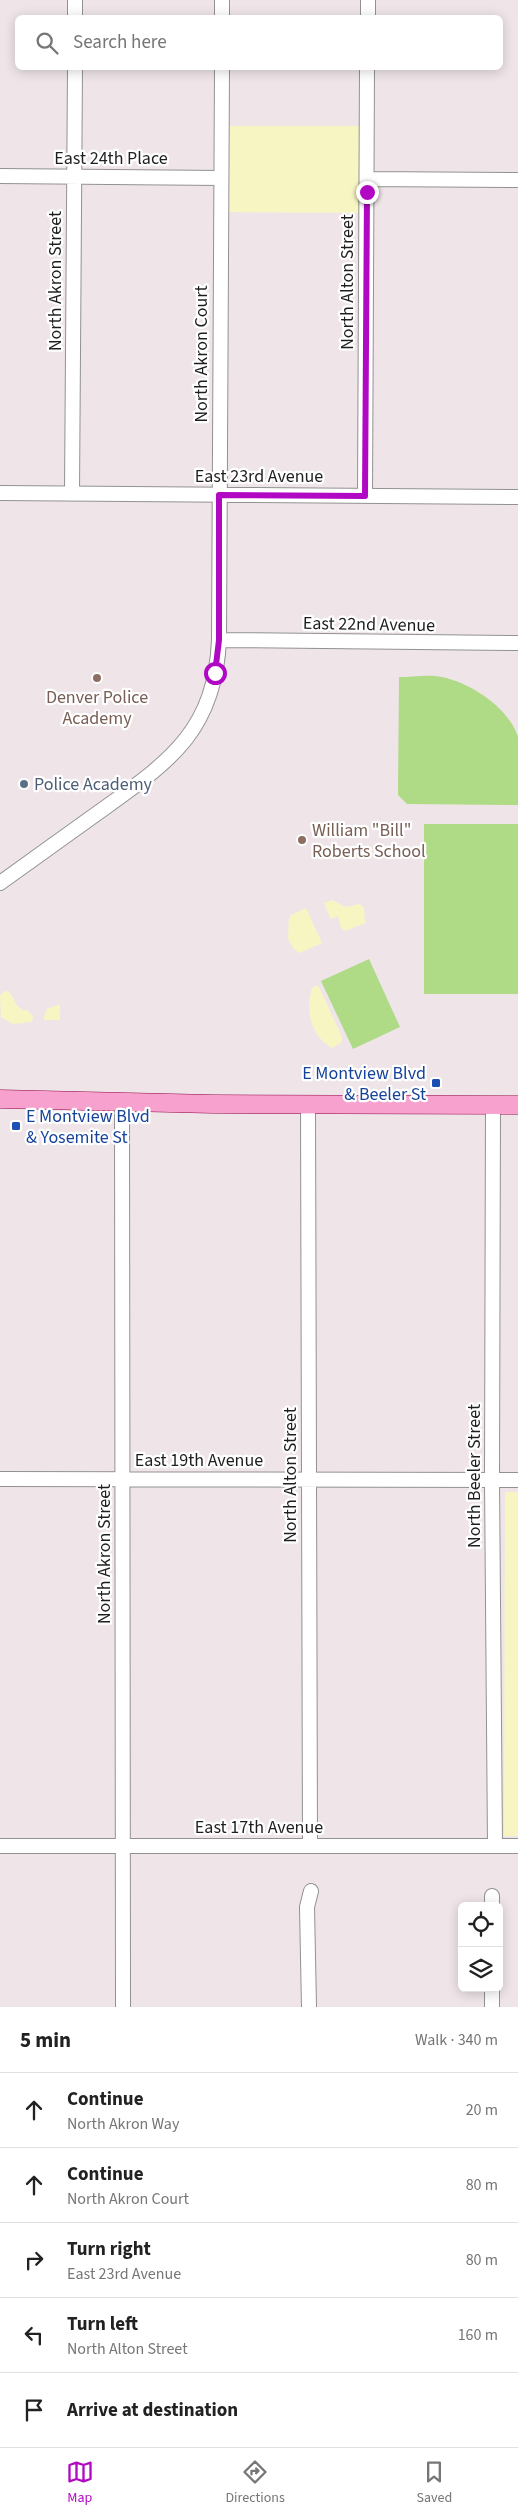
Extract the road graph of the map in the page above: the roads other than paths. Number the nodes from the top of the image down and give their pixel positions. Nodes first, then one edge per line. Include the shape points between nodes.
1 (75, 0) edge
2 (222, 0) edge
3 (368, 0) edge
4 (75, 15) edge
5 (222, 15) edge
6 (368, 15) edge
7 (75, 70) edge
8 (222, 70) edge
9 (368, 70) edge
10 (0, 176) edge
11 (74, 177) junction
12 (221, 178) junction
13 (367, 179) junction
14 (518, 180) edge
15 (0, 493) edge
16 (72, 494) junction
17 (219, 495) junction
18 (365, 496) junction
19 (518, 497) edge
20 (219, 640) junction
21 (518, 642) edge
22 (0, 883) edge
23 (0, 1089) edge
24 (0, 1099) edge
25 (30, 1099) junction
26 (122, 1102) junction
27 (308, 1104) junction
28 (493, 1105) junction
29 (518, 1105) edge
30 (308, 1478) junction
31 (0, 1479) edge
32 (123, 1479) junction
33 (492, 1480) junction
34 (518, 1480) edge
35 (0, 1846) edge
36 (124, 1846) junction
37 (310, 1846) junction
38 (495, 1846) junction
39 (518, 1846) edge
40 (311, 1891) dead end
41 (492, 1992) edge
42 (123, 2007) edge
43 (309, 2007) edge
44 (492, 2007) edge

1 - 4 street
2 - 5 street
3 - 6 street
7 - 11 street, North Akron Street
8 - 12 street, North Akron Court
9 - 13 street, North Alton Street
10 - 11 street, East 24th Place
11 - 12 street, East 24th Place
11 - 16 street, North Akron Street
12 - 17 street, North Akron Court
13 - 14 street
13 - 18 street, North Alton Street
15 - 16 street, East 23rd Avenue
16 - 17 street, East 23rd Avenue
17 - 18 street, East 23rd Avenue
17 - 20 street, North Akron Court
18 - 19 street, East 23rd Avenue
20 - 21 street, East 22nd Avenue
20 - 22 street, North Akron Court via 209,696 200,717 172,756 158,770
23 - 25 main road
24 - 25 main road
25 - 26 main road
26 - 27 main road
26 - 32 street, North Akron Street
27 - 28 main road
27 - 30 street, North Alton Street
28 - 29 main road
28 - 33 street, North Beeler Street
30 - 32 street, East 19th Avenue
30 - 33 street, East 19th Avenue
30 - 37 street, North Alton Street
31 - 32 street, East 19th Avenue
32 - 36 street, North Akron Street
33 - 34 street, East 19th Avenue
33 - 38 street, North Beeler Street
35 - 36 street, East 17th Avenue
36 - 37 street, East 17th Avenue
36 - 42 street, North Akron Street
37 - 38 street, East 17th Avenue
38 - 39 street, East 17th Avenue
40 - 43 street via 307,1907
41 - 44 street

